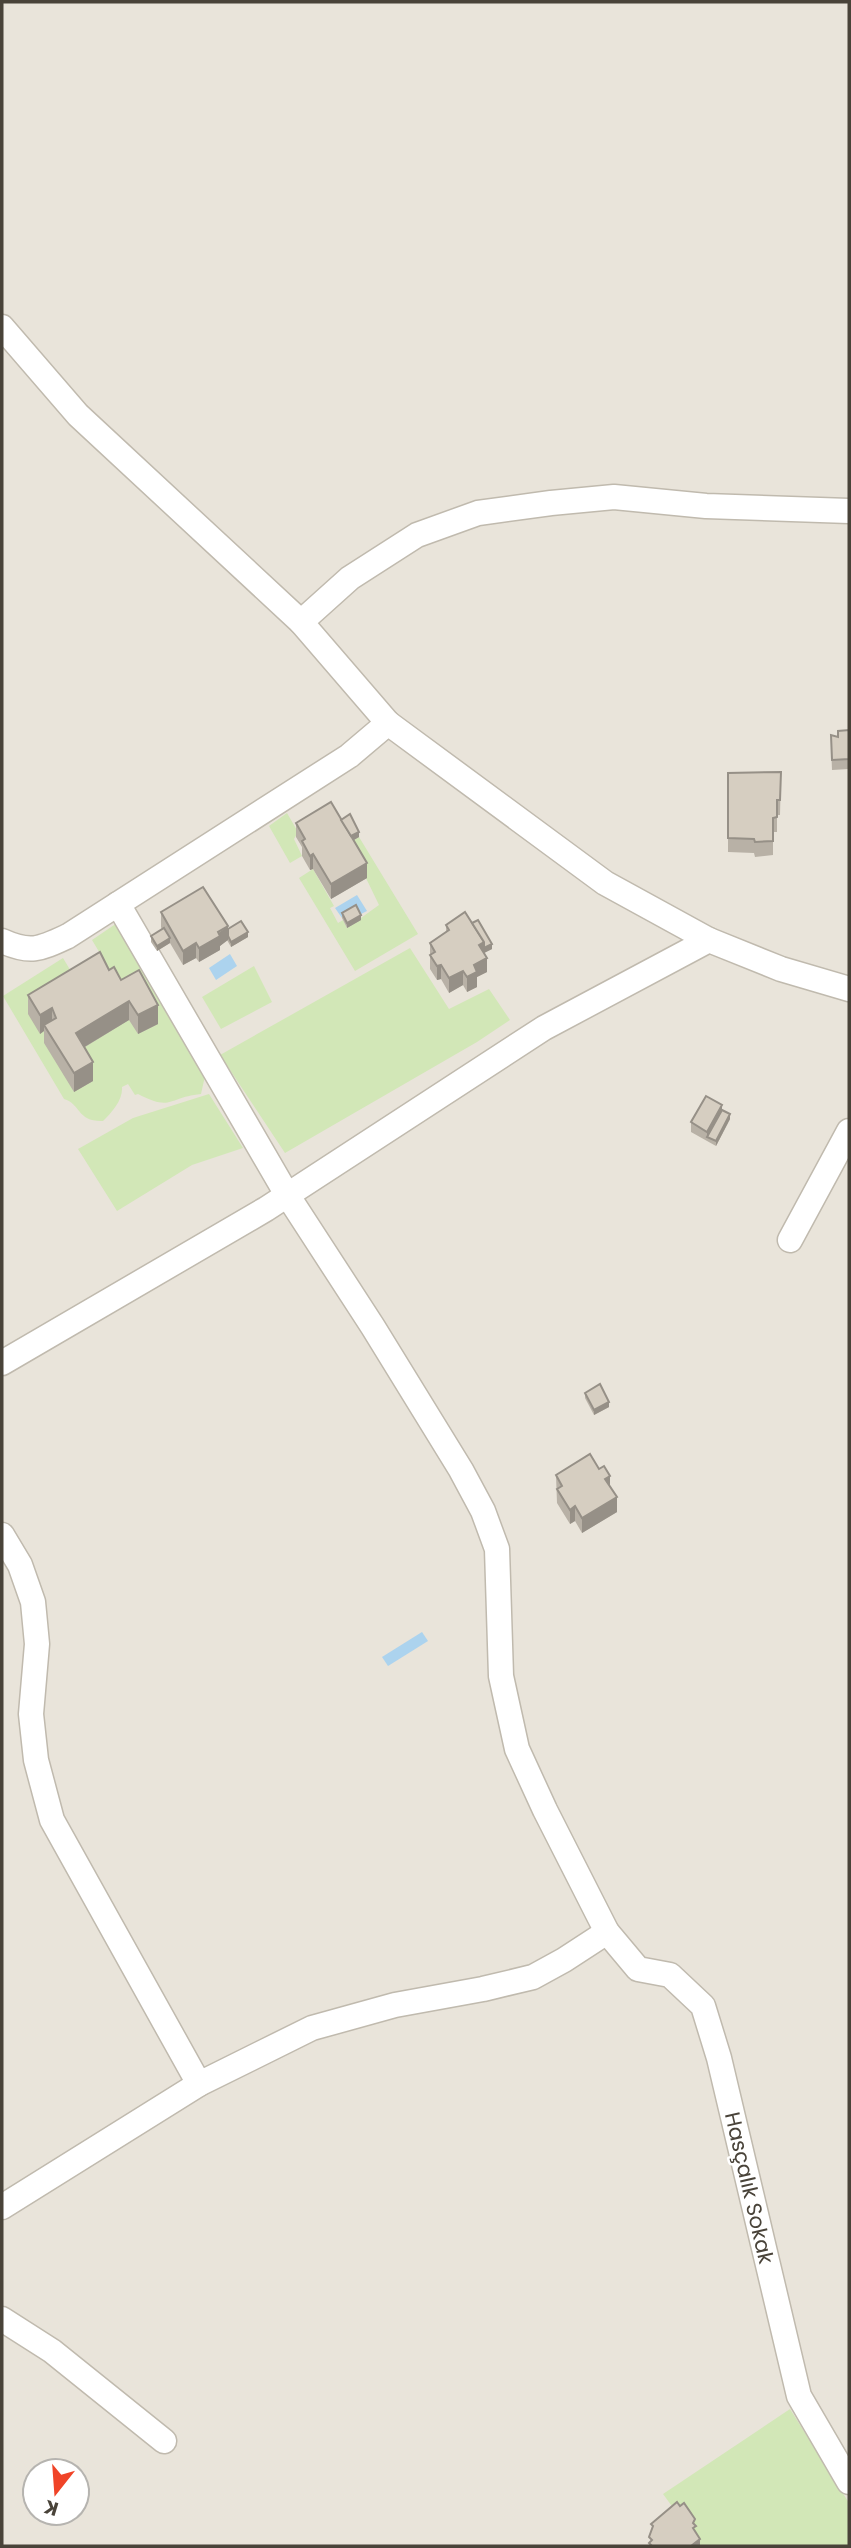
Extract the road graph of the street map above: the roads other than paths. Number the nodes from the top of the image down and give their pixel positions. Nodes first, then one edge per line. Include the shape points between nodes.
1 (2, 327) edge
2 (849, 511) edge
3 (301, 622) junction
4 (388, 723) junction
5 (118, 904) junction
6 (709, 940) junction
7 (2, 941) edge
8 (848, 983) edge
9 (849, 1131) edge
10 (286, 1194) junction
11 (790, 1240) dead end
12 (2, 1363) edge
13 (2, 1535) edge
14 (607, 1932) junction
15 (199, 2084) junction
16 (2, 2207) edge
17 (2, 2319) edge
18 (164, 2441) dead end
19 (849, 2482) edge

1 - 3 street via 78,415
2 - 3 street via 706,506 614,497 478,513 416,535 350,578
3 - 4 street
4 - 5 street via 349,757
4 - 6 street via 605,883
5 - 7 street via 46,946 22,950
5 - 10 street, Hasçalık Sokak
6 - 8 street via 781,969
6 - 10 street via 544,1028
9 - 11 street
10 - 12 street
10 - 14 street, Hasçalık Sokak via 483,1511 497,1549 501,1676 517,1749
13 - 15 street via 20,1565 33,1602 37,1644 31,1714 36,1760 52,1820
14 - 15 street via 533,1977 395,2005 312,2028
14 - 19 street, Hasçalık Sokak via 638,1969 670,1975 703,2007 719,2057 799,2396
15 - 16 street
17 - 18 street via 52,2351

